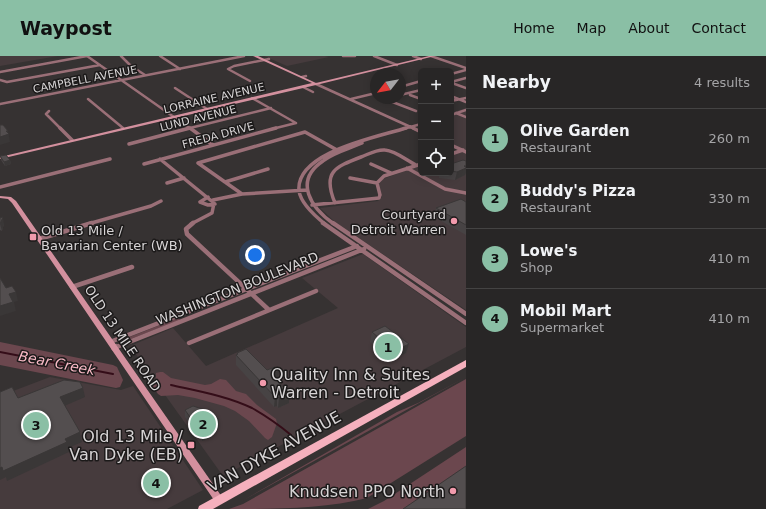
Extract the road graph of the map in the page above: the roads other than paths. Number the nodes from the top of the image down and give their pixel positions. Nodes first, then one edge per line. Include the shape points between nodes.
1 (87, 56) edge
2 (121, 56) edge
3 (160, 56) edge
4 (244, 56) edge
5 (255, 56) edge
6 (343, 56) edge
7 (355, 56) edge
8 (374, 56) edge
9 (412, 56) edge
10 (432, 56) edge
11 (262, 58) edge
12 (417, 58) junction
13 (422, 58) edge
14 (393, 63) junction
15 (100, 65) junction
16 (397, 65) junction
17 (180, 69) junction
18 (466, 69) edge
19 (0, 72) edge
20 (459, 72) junction
21 (454, 73) edge
22 (466, 74) edge
23 (145, 76) junction
24 (304, 77) junction
25 (466, 78) edge
26 (0, 80) edge
27 (121, 80) junction
28 (250, 81) dead end
29 (454, 81) edge
30 (314, 82) junction
31 (418, 82) edge
32 (321, 83) junction
33 (454, 83) edge
34 (406, 85) edge
35 (303, 87) junction
36 (175, 88) dead end
37 (466, 88) edge
38 (418, 91) edge
39 (313, 92) dead end
40 (269, 93) junction
41 (370, 94) edge
42 (406, 94) edge
43 (410, 94) dead end
44 (454, 97) edge
45 (88, 98) dead end
46 (252, 98) junction
47 (355, 98) junction
48 (418, 98) edge
49 (466, 98) edge
50 (350, 99) junction
51 (459, 99) junction
52 (454, 100) edge
53 (466, 102) edge
54 (0, 104) edge
55 (396, 104) edge
56 (206, 108) junction
57 (271, 108) junction
58 (466, 110) edge
59 (48, 111) dead end
60 (416, 111) dead end
61 (456, 113) joint
62 (171, 116) junction
63 (466, 117) edge
64 (418, 124) edge
65 (415, 125) junction
66 (418, 126) edge
67 (122, 127) junction
68 (410, 127) junction
69 (190, 129) junction
70 (418, 131) edge
71 (70, 139) junction
72 (370, 139) junction
73 (129, 144) dead end
74 (454, 144) edge
75 (213, 145) junction
76 (454, 146) edge
77 (29, 149) junction
78 (465, 149) edge
79 (335, 150) junction
80 (340, 152) junction
81 (466, 152) edge
82 (454, 153) edge
83 (0, 154) edge
84 (0, 158) edge
85 (110, 159) dead end
86 (160, 160) junction
87 (144, 164) dead end
88 (371, 164) dead end
89 (416, 165) joint
90 (406, 168) junction
91 (268, 169) dead end
92 (391, 174) junction
93 (184, 178) junction
94 (350, 178) dead end
95 (225, 182) junction
96 (167, 183) dead end
97 (377, 183) junction
98 (0, 187) edge
99 (299, 190) junction
100 (307, 190) junction
101 (466, 193) edge
102 (242, 194) junction
103 (208, 196) junction
104 (0, 197) edge
105 (161, 201) dead end
106 (214, 202) junction
107 (335, 203) junction
108 (314, 205) junction
109 (307, 208) junction
110 (345, 232) junction
111 (338, 234) junction
112 (39, 239) junction
113 (363, 244) junction
114 (355, 246) junction
115 (368, 247) junction
116 (362, 250) junction
117 (132, 267) dead end
118 (422, 284) junction
119 (72, 287) junction
120 (415, 288) junction
121 (246, 289) junction
122 (316, 290) dead end
123 (252, 294) junction
124 (437, 294) junction
125 (430, 297) junction
126 (269, 310) junction
127 (466, 314) edge
128 (466, 323) edge
129 (189, 344) dead end
130 (112, 345) junction
131 (466, 363) edge
132 (219, 500) junction
133 (203, 509) edge

1 - 15 street
1 - 19 street
2 - 23 street
3 - 17 street
4 - 17 street, CAMPBELL AVENUE
5 - 11 street
6 - 7 street
8 - 14 street
9 - 12 street
10 - 13 street, LORRAINE AVENUE
10 - 18 street
11 - 24 street
11 - 24 street
11 - 28 street via 228,69
12 - 13 street, LORRAINE AVENUE
12 - 14 street, LORRAINE AVENUE
13 - 16 street, LORRAINE AVENUE
14 - 16 street
14 - 30 street, LORRAINE AVENUE
15 - 26 street via 4,82
15 - 27 street
16 - 32 street, LORRAINE AVENUE
17 - 23 street, CAMPBELL AVENUE
18 - 20 street
20 - 21 street
20 - 22 street
23 - 27 street, CAMPBELL AVENUE
24 - 30 street
25 - 29 street
27 - 54 street, CAMPBELL AVENUE
27 - 62 street
30 - 32 street, LORRAINE AVENUE
30 - 35 street, LORRAINE AVENUE
30 - 40 street, LORRAINE AVENUE
30 - 50 street
31 - 34 street
32 - 47 street
33 - 37 street
35 - 39 street
35 - 40 street, LORRAINE AVENUE
36 - 56 street
38 - 42 street
40 - 46 street, LORRAINE AVENUE
40 - 56 street, LORRAINE AVENUE
41 - 47 street
43 - 48 street
44 - 51 street
45 - 67 street
46 - 56 street, LORRAINE AVENUE
46 - 57 street
47 - 50 street
47 - 65 street
49 - 51 street
50 - 68 street
51 - 52 street
51 - 53 street
55 - 60 street
56 - 62 street, LORRAINE AVENUE
57 - 69 street, LUND AVENUE
57 - 75 street, FREDA DRIVE via 296,122
58 - 61 street
59 - 71 street via 47,115
61 - 63 street
62 - 67 street, LORRAINE AVENUE
62 - 69 street
64 - 65 street
65 - 66 street
65 - 68 street
67 - 71 street, LORRAINE AVENUE
68 - 70 street
68 - 72 street
69 - 73 street, LUND AVENUE
69 - 75 street
71 - 77 street, LORRAINE AVENUE
72 - 79 street
72 - 80 street
74 - 78 street
75 - 86 street, FREDA DRIVE
76 - 78 street
77 - 83 street, LORRAINE AVENUE
77 - 84 street, LORRAINE AVENUE
78 - 81 street
78 - 82 street
79 - 80 street
79 - 95 street via 305,132 198,163
79 - 99 street via 308,165 301,176
80 - 100 street via 323,160 313,169 307,179
85 - 98 street
86 - 87 street, FREDA DRIVE
86 - 93 street
88 - 92 street
89 - 90 street
89 - 107 street via 385,150 348,162 335,170 328,182
90 - 92 street
90 - 101 street via 445,189
91 - 95 street
92 - 97 street via 381,178
93 - 96 street
93 - 103 street
94 - 97 street
95 - 102 street
97 - 107 street via 379,198
99 - 100 street
99 - 102 street
99 - 109 street
100 - 108 street
102 - 106 street
103 - 106 street
103 - 106 street via 200,202 208,205
104 - 112 street, OLD 13 MILE ROAD via 9,198 14,202
105 - 112 street
106 - 121 street via 213,213 189,225 186,231
107 - 108 street
108 - 109 street
108 - 110 street via 325,218
109 - 111 street
110 - 111 street
110 - 113 street
111 - 114 street
112 - 119 street, OLD 13 MILE ROAD
113 - 114 street, WASHINGTON BOULEVARD
113 - 115 street
114 - 116 street
114 - 121 street, WASHINGTON BOULEVARD
115 - 116 street, WASHINGTON BOULEVARD
115 - 118 street
116 - 120 street
116 - 123 street, WASHINGTON BOULEVARD
117 - 119 street
118 - 120 street
118 - 124 street
119 - 130 street, OLD 13 MILE ROAD
120 - 125 street
121 - 123 street
121 - 130 street, WASHINGTON BOULEVARD
122 - 126 street
123 - 126 street
123 - 130 street, WASHINGTON BOULEVARD
124 - 125 street
124 - 127 street
125 - 128 street
126 - 129 street
130 - 132 street, OLD 13 MILE ROAD
131 - 132 main road, VAN DYKE AVENUE
132 - 133 main road, VAN DYKE AVENUE

